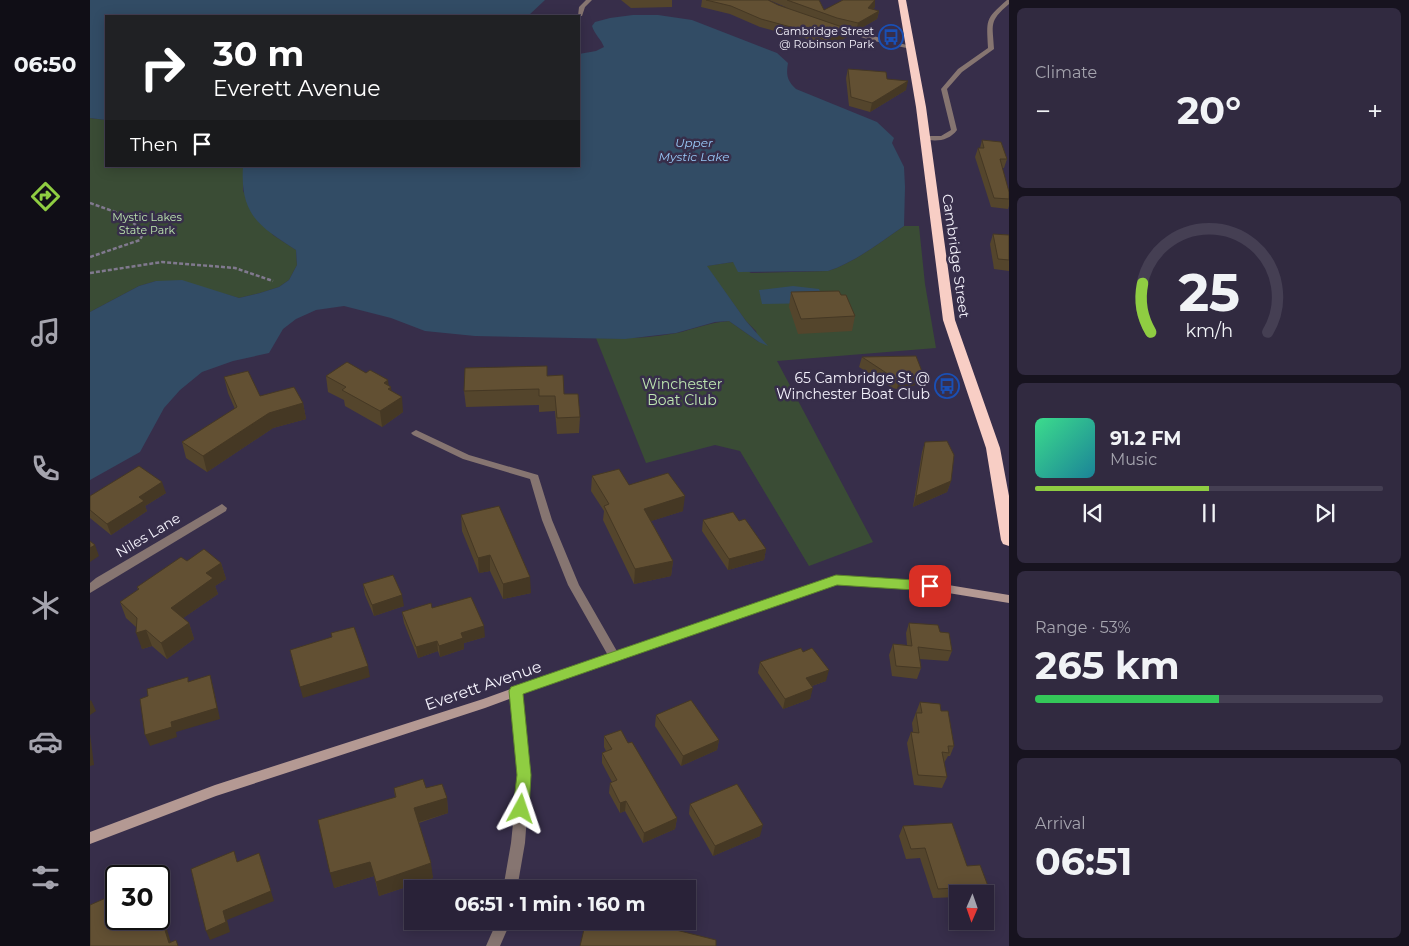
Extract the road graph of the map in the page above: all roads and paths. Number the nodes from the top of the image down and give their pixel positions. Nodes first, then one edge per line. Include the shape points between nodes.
1 (589, 0) edge
2 (902, 0) edge
3 (1009, 1) edge
4 (580, 15) dead end
5 (829, 26) edge
6 (910, 47) junction
7 (925, 138) junction
8 (90, 203) edge
9 (90, 257) edge
10 (90, 273) edge
11 (273, 281) dead end
12 (416, 433) dead end
13 (222, 508) dead end
14 (1009, 540) edge
15 (90, 589) edge
16 (1009, 599) edge
17 (614, 656) junction
18 (516, 691) junction
19 (90, 838) edge
20 (512, 880) edge
21 (500, 930) edge
22 (493, 946) edge

1 - 4 street
2 - 6 highway, Cambridge Street
3 - 7 street via 995,13 991,22 991,49 961,68 944,89 954,130 952,134 938,139
5 - 6 street
6 - 7 highway, Cambridge Street
7 - 14 highway, Cambridge Street via 949,320 993,448
8 - 9 path via 121,214 144,231 140,240
10 - 11 path via 162,262 235,268
12 - 17 street via 466,457 534,477 547,520 574,585
13 - 15 street, Niles Lane
16 - 17 street, Everett Avenue via 930,586 836,580
17 - 18 street, Everett Avenue
18 - 19 street, Everett Avenue via 215,791
18 - 20 street via 524,775
21 - 22 street

